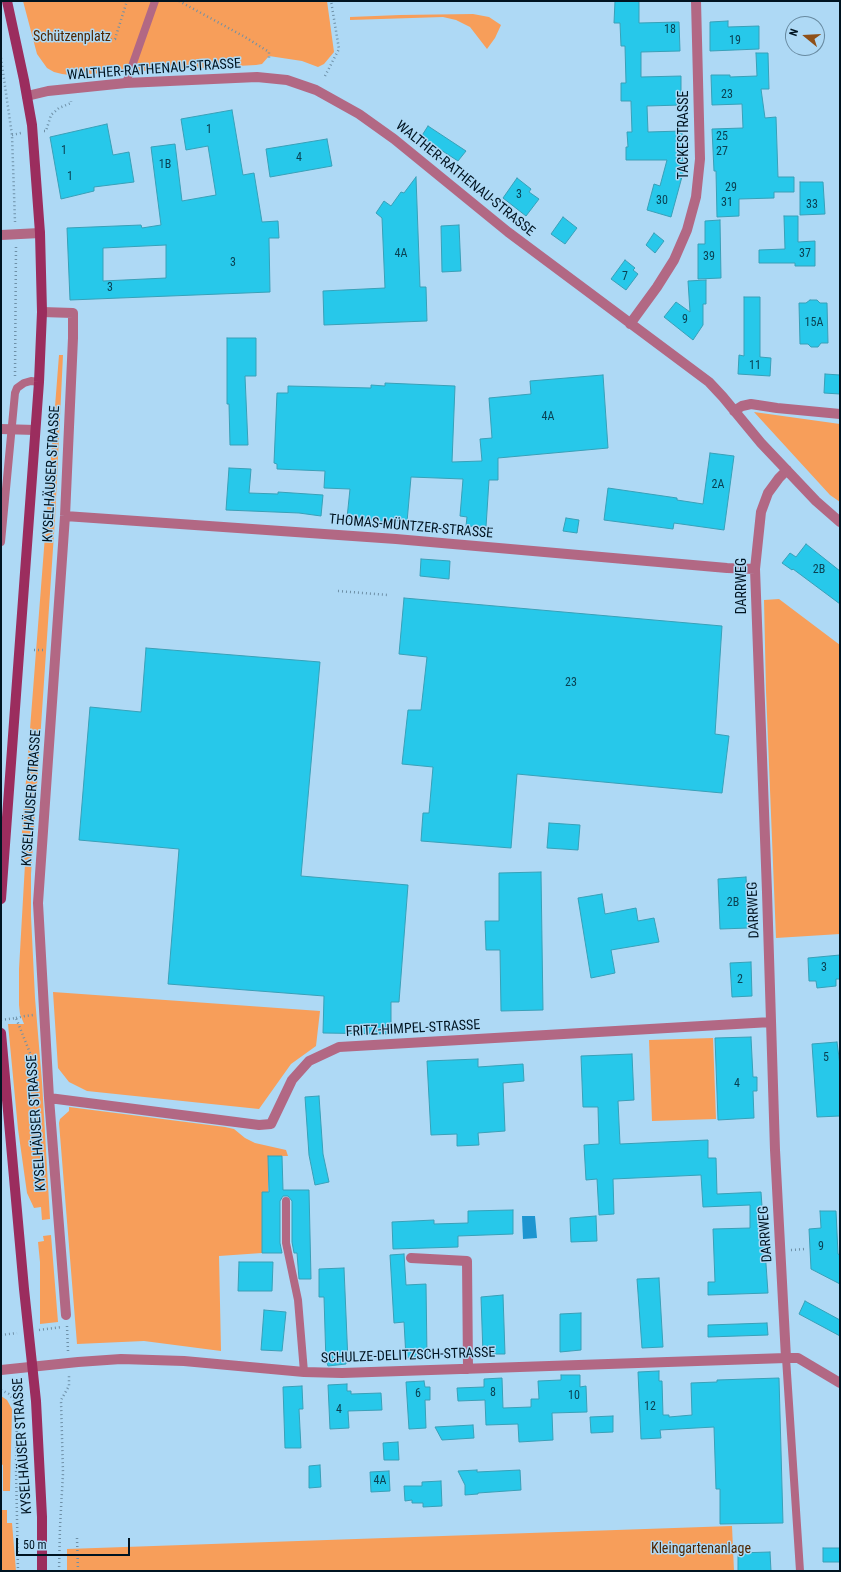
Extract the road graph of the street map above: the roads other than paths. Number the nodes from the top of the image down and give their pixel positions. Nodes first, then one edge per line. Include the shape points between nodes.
1 (7, 1) edge
2 (155, 1) edge
3 (696, 1) edge
4 (126, 83) junction
5 (27, 96) junction
6 (40, 233) junction
7 (1, 235) edge
8 (42, 312) junction
9 (630, 324) junction
10 (39, 382) junction
11 (734, 411) junction
12 (840, 414) edge
13 (1, 429) edge
14 (12, 429) junction
15 (35, 430) junction
16 (787, 470) junction
17 (65, 516) junction
18 (840, 522) edge
19 (1, 542) edge
20 (755, 569) junction
21 (1, 899) edge
22 (771, 1022) junction
23 (1, 1033) edge
24 (49, 1098) junction
25 (286, 1201) dead end
26 (411, 1258) dead end
27 (66, 1315) road end
28 (786, 1358) junction
29 (32, 1367) junction
30 (468, 1369) junction
31 (1, 1370) edge
32 (304, 1372) junction
33 (840, 1383) edge
34 (42, 1571) edge
35 (800, 1571) edge

1 - 5 main road, KYSELHÄUSER STRASSE
2 - 4 lane
3 - 9 street, TACKESTRASSE via 700,159 696,197 687,230 674,260 658,287
4 - 5 street, WALTHER-RATHENAU-STRASSE
4 - 9 street, WALTHER-RATHENAU-STRASSE via 257,77 287,80 316,90 359,114 394,139 508,232
5 - 6 main road, KYSELHÄUSER STRASSE via 33,132
6 - 7 street
6 - 8 main road, KYSELHÄUSER STRASSE
8 - 10 main road, KYSELHÄUSER STRASSE
8 - 17 street, KYSELHÄUSER STRASSE via 73,312
9 - 11 street, WALTHER-RATHENAU-STRASSE via 709,382
10 - 14 lane via 31,381 17,388
10 - 15 main road, KYSELHÄUSER STRASSE
11 - 12 street via 751,404
11 - 16 street, WALTHER-RATHENAU-STRASSE via 750,432
13 - 14 street, KYSELHÄUSER STRASSE
14 - 15 street, KYSELHÄUSER STRASSE
14 - 19 lane
15 - 21 main road, KYSELHÄUSER STRASSE
16 - 18 street, WALTHER-RATHENAU-STRASSE
16 - 20 street, DARRWEG via 768,493 761,512
17 - 20 street, THOMAS-MÜNTZER-STRASSE via 396,539
17 - 24 street, KYSELHÄUSER STRASSE via 38,903
20 - 22 street, DARRWEG
22 - 24 street, FRITZ-HIMPEL-STRASSE via 339,1047 309,1061 292,1080 271,1124 259,1125
22 - 28 street, DARRWEG
23 - 29 main road, KYSELHÄUSER STRASSE
24 - 27 street, KYSELHÄUSER STRASSE
25 - 32 lane via 286,1243 298,1300
26 - 30 street via 467,1261
28 - 30 street, SCHULZE-DELITZSCH-STRASSE
28 - 33 street, SCHULZE-DELITZSCH-STRASSE via 798,1358
28 - 35 lane
29 - 31 street, SCHULZE-DELITZSCH-STRASSE
29 - 32 street, SCHULZE-DELITZSCH-STRASSE via 114,1360 156,1360
29 - 34 main road, KYSELHÄUSER STRASSE via 40,1464
30 - 32 street, SCHULZE-DELITZSCH-STRASSE

